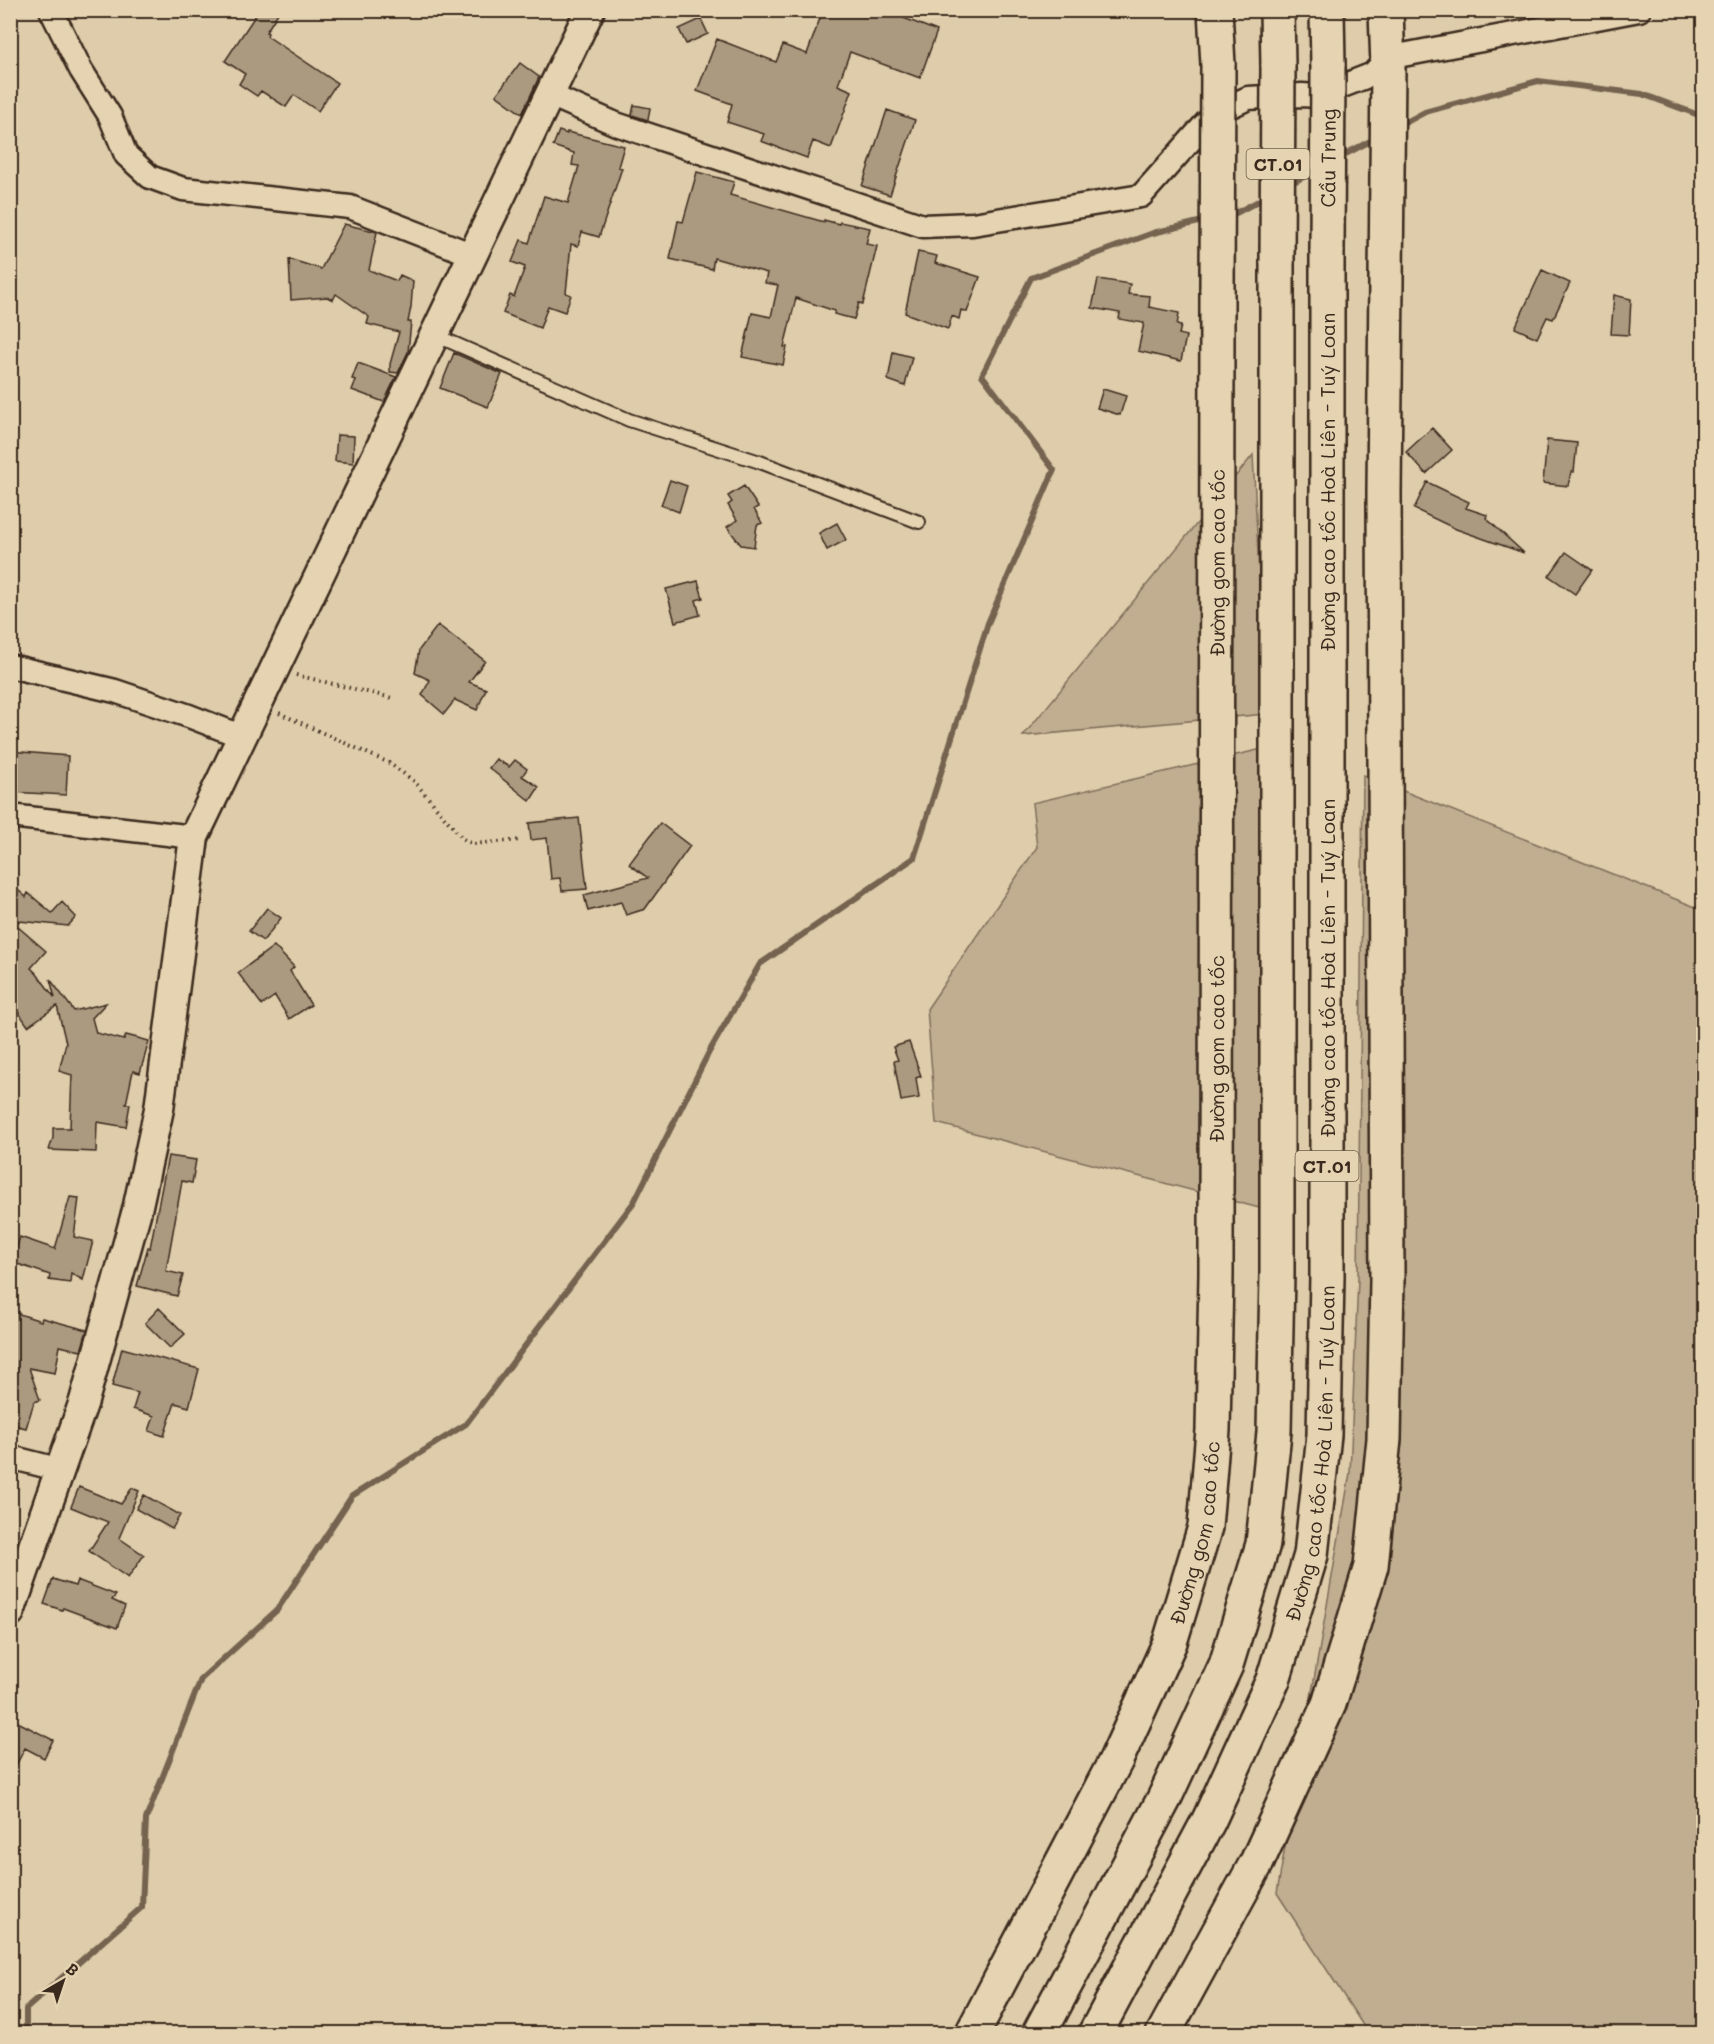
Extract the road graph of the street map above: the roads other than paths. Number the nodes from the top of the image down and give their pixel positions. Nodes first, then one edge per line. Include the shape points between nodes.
1 (51, 10) edge
2 (590, 10) edge
3 (1215, 10) edge
4 (1277, 10) edge
5 (1327, 10) edge
6 (1386, 10) edge
7 (1639, 10) edge
8 (1388, 62) junction
9 (550, 95) junction
10 (1327, 250) joint
11 (473, 255) junction
12 (435, 335) junction
13 (919, 522) dead end
14 (10, 666) edge
15 (243, 737) junction
16 (10, 816) edge
17 (194, 837) junction
18 (10, 1457) edge
19 (61, 1470) junction
20 (10, 1612) edge
21 (972, 2034) edge
22 (1039, 2034) edge
23 (1095, 2034) edge
24 (1163, 2034) edge

1 - 11 street via 110,116 126,155 150,177 183,189 350,207
2 - 9 street
3 - 21 main road, Đường gom cao tốc, bridge via 1216,1275 1213,1430 1205,1527 1170,1642 1116,1760
4 - 22 main road, Đường cao tốc Hoà Liên - Tuý Loan / CT.01, bridge via 1277,1274 1275,1432 1263,1544 1226,1665 1164,1799
5 - 10 main road, Cầu Trung / CT.01, bridge
6 - 8 main road
7 - 8 street
8 - 9 street via 1373,74 1317,96 1248,98 1214,114 1141,196 973,224 923,226 616,124
8 - 24 main road via 1387,1280 1384,1439 1371,1566 1329,1704 1257,1862
9 - 11 street
10 - 23 main road, Đường cao tốc Hoà Liên - Tuý Loan / CT.01 via 1327,1276 1324,1435 1311,1555 1273,1680 1209,1820
11 - 12 street
12 - 13 lane via 629,420 760,462
12 - 15 street
14 - 15 street via 115,691
15 - 17 street
16 - 17 street
17 - 19 street via 152,1143 84,1401
18 - 19 street
19 - 20 street

